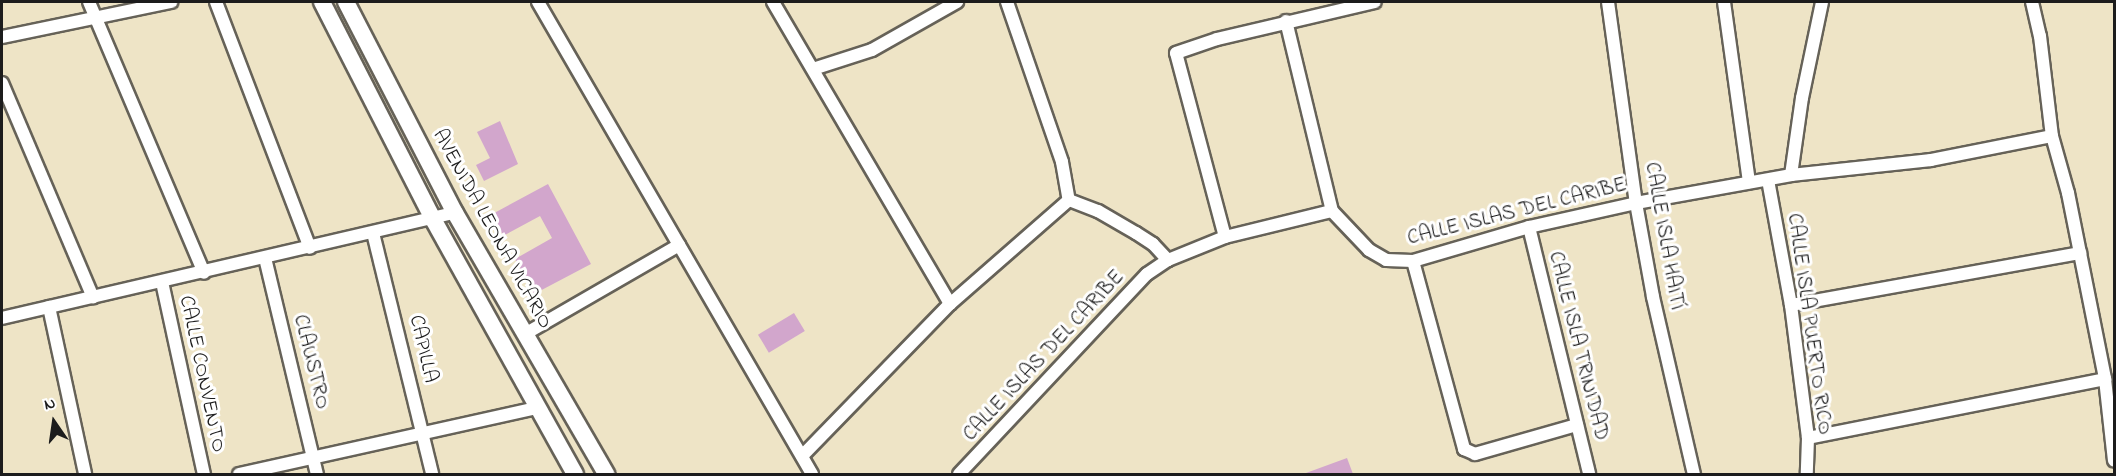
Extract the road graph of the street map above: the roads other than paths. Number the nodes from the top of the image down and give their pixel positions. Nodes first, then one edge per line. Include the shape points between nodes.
1 (89, 2) edge
2 (171, 2) edge
3 (216, 2) edge
4 (322, 2) edge
5 (346, 2) edge
6 (538, 2) edge
7 (773, 2) edge
8 (957, 2) edge
9 (1007, 2) edge
10 (1375, 2) edge
11 (1608, 2) edge
12 (1724, 2) edge
13 (1822, 2) edge
14 (2032, 2) edge
15 (96, 18) junction
16 (1286, 21) junction
17 (2, 37) edge
18 (813, 69) junction
19 (2, 83) edge
20 (2052, 136) junction
21 (1791, 175) junction
22 (1768, 180) junction
23 (1749, 182) junction
24 (1069, 200) junction
25 (1636, 203) junction
26 (1332, 211) junction
27 (455, 213) junction
28 (433, 219) junction
29 (1529, 227) junction
30 (373, 233) junction
31 (1225, 237) junction
32 (680, 245) junction
33 (310, 248) junction
34 (2080, 253) junction
35 (265, 258) junction
36 (1168, 260) junction
37 (1413, 261) junction
38 (204, 273) junction
39 (162, 282) junction
40 (93, 297) junction
41 (950, 304) junction
42 (1791, 305) junction
43 (49, 307) junction
44 (2, 318) edge
45 (525, 334) junction
46 (2105, 379) junction
47 (536, 408) junction
48 (1577, 425) junction
49 (423, 434) junction
50 (1808, 438) junction
51 (802, 456) junction
52 (313, 458) junction
53 (2115, 461) edge
54 (86, 474) edge
55 (204, 474) edge
56 (239, 474) edge
57 (317, 474) edge
58 (432, 474) edge
59 (575, 474) edge
60 (606, 474) edge
61 (812, 474) edge
62 (959, 474) edge
63 (1589, 474) edge
64 (1694, 474) edge
65 (1807, 474) edge

1 - 15 street
2 - 15 street
3 - 33 street
4 - 28 street, AVENIDA LEONA VICARIO
5 - 27 street, AVENIDA LEONA VICARIO
6 - 32 street
7 - 18 street
8 - 18 street via 872,50
9 - 24 street via 1062,162
10 - 16 street
11 - 25 street, CALLE ISLA HAITÍ
12 - 23 street
13 - 21 street
14 - 20 street
15 - 17 street
15 - 38 street
16 - 26 street
16 - 31 street via 1176,53
18 - 41 street
19 - 40 street
20 - 21 street, CALLE ISLAS DEL CARIBE via 1931,160
20 - 34 street
21 - 22 street, CALLE ISLAS DEL CARIBE
22 - 23 street, CALLE ISLAS DEL CARIBE
22 - 42 street, CALLE ISLA PUERTO RICO
23 - 25 street, CALLE ISLAS DEL CARIBE
24 - 36 street via 1136,233
24 - 41 street
25 - 29 street, CALLE ISLAS DEL CARIBE
25 - 64 street, CALLE ISLA HAITÍ via 1653,297
26 - 31 street, CALLE ISLAS DEL CARIBE
26 - 37 street, CALLE ISLAS DEL CARIBE via 1369,250 1386,260
27 - 28 street
27 - 45 street, AVENIDA LEONA VICARIO
28 - 30 street
28 - 47 street, AVENIDA LEONA VICARIO
29 - 37 street, CALLE ISLAS DEL CARIBE
29 - 48 street, CALLE ISLA TRINIDAD
30 - 33 street
30 - 49 street, CAPILLA
31 - 36 street, CALLE ISLAS DEL CARIBE
32 - 45 street
32 - 51 street
33 - 35 street
34 - 42 street
34 - 46 street
35 - 38 street
35 - 52 street, CLAUSTRO
36 - 62 street, CALLE ISLAS DEL CARIBE via 1147,274
37 - 48 street via 1464,449 1469,453
38 - 39 street
39 - 40 street
39 - 55 street, CALLE CONVENTO
40 - 43 street
41 - 51 street
42 - 50 street, CALLE ISLA PUERTO RICO
43 - 44 street
43 - 54 street
45 - 60 street, AVENIDA LEONA VICARIO
46 - 50 street
46 - 53 street
47 - 49 street
47 - 59 street, AVENIDA LEONA VICARIO
48 - 63 street, CALLE ISLA TRINIDAD
49 - 52 street
49 - 58 street, CAPILLA
50 - 65 street, CALLE ISLA PUERTO RICO
51 - 61 street
52 - 56 street
52 - 57 street, CLAUSTRO

